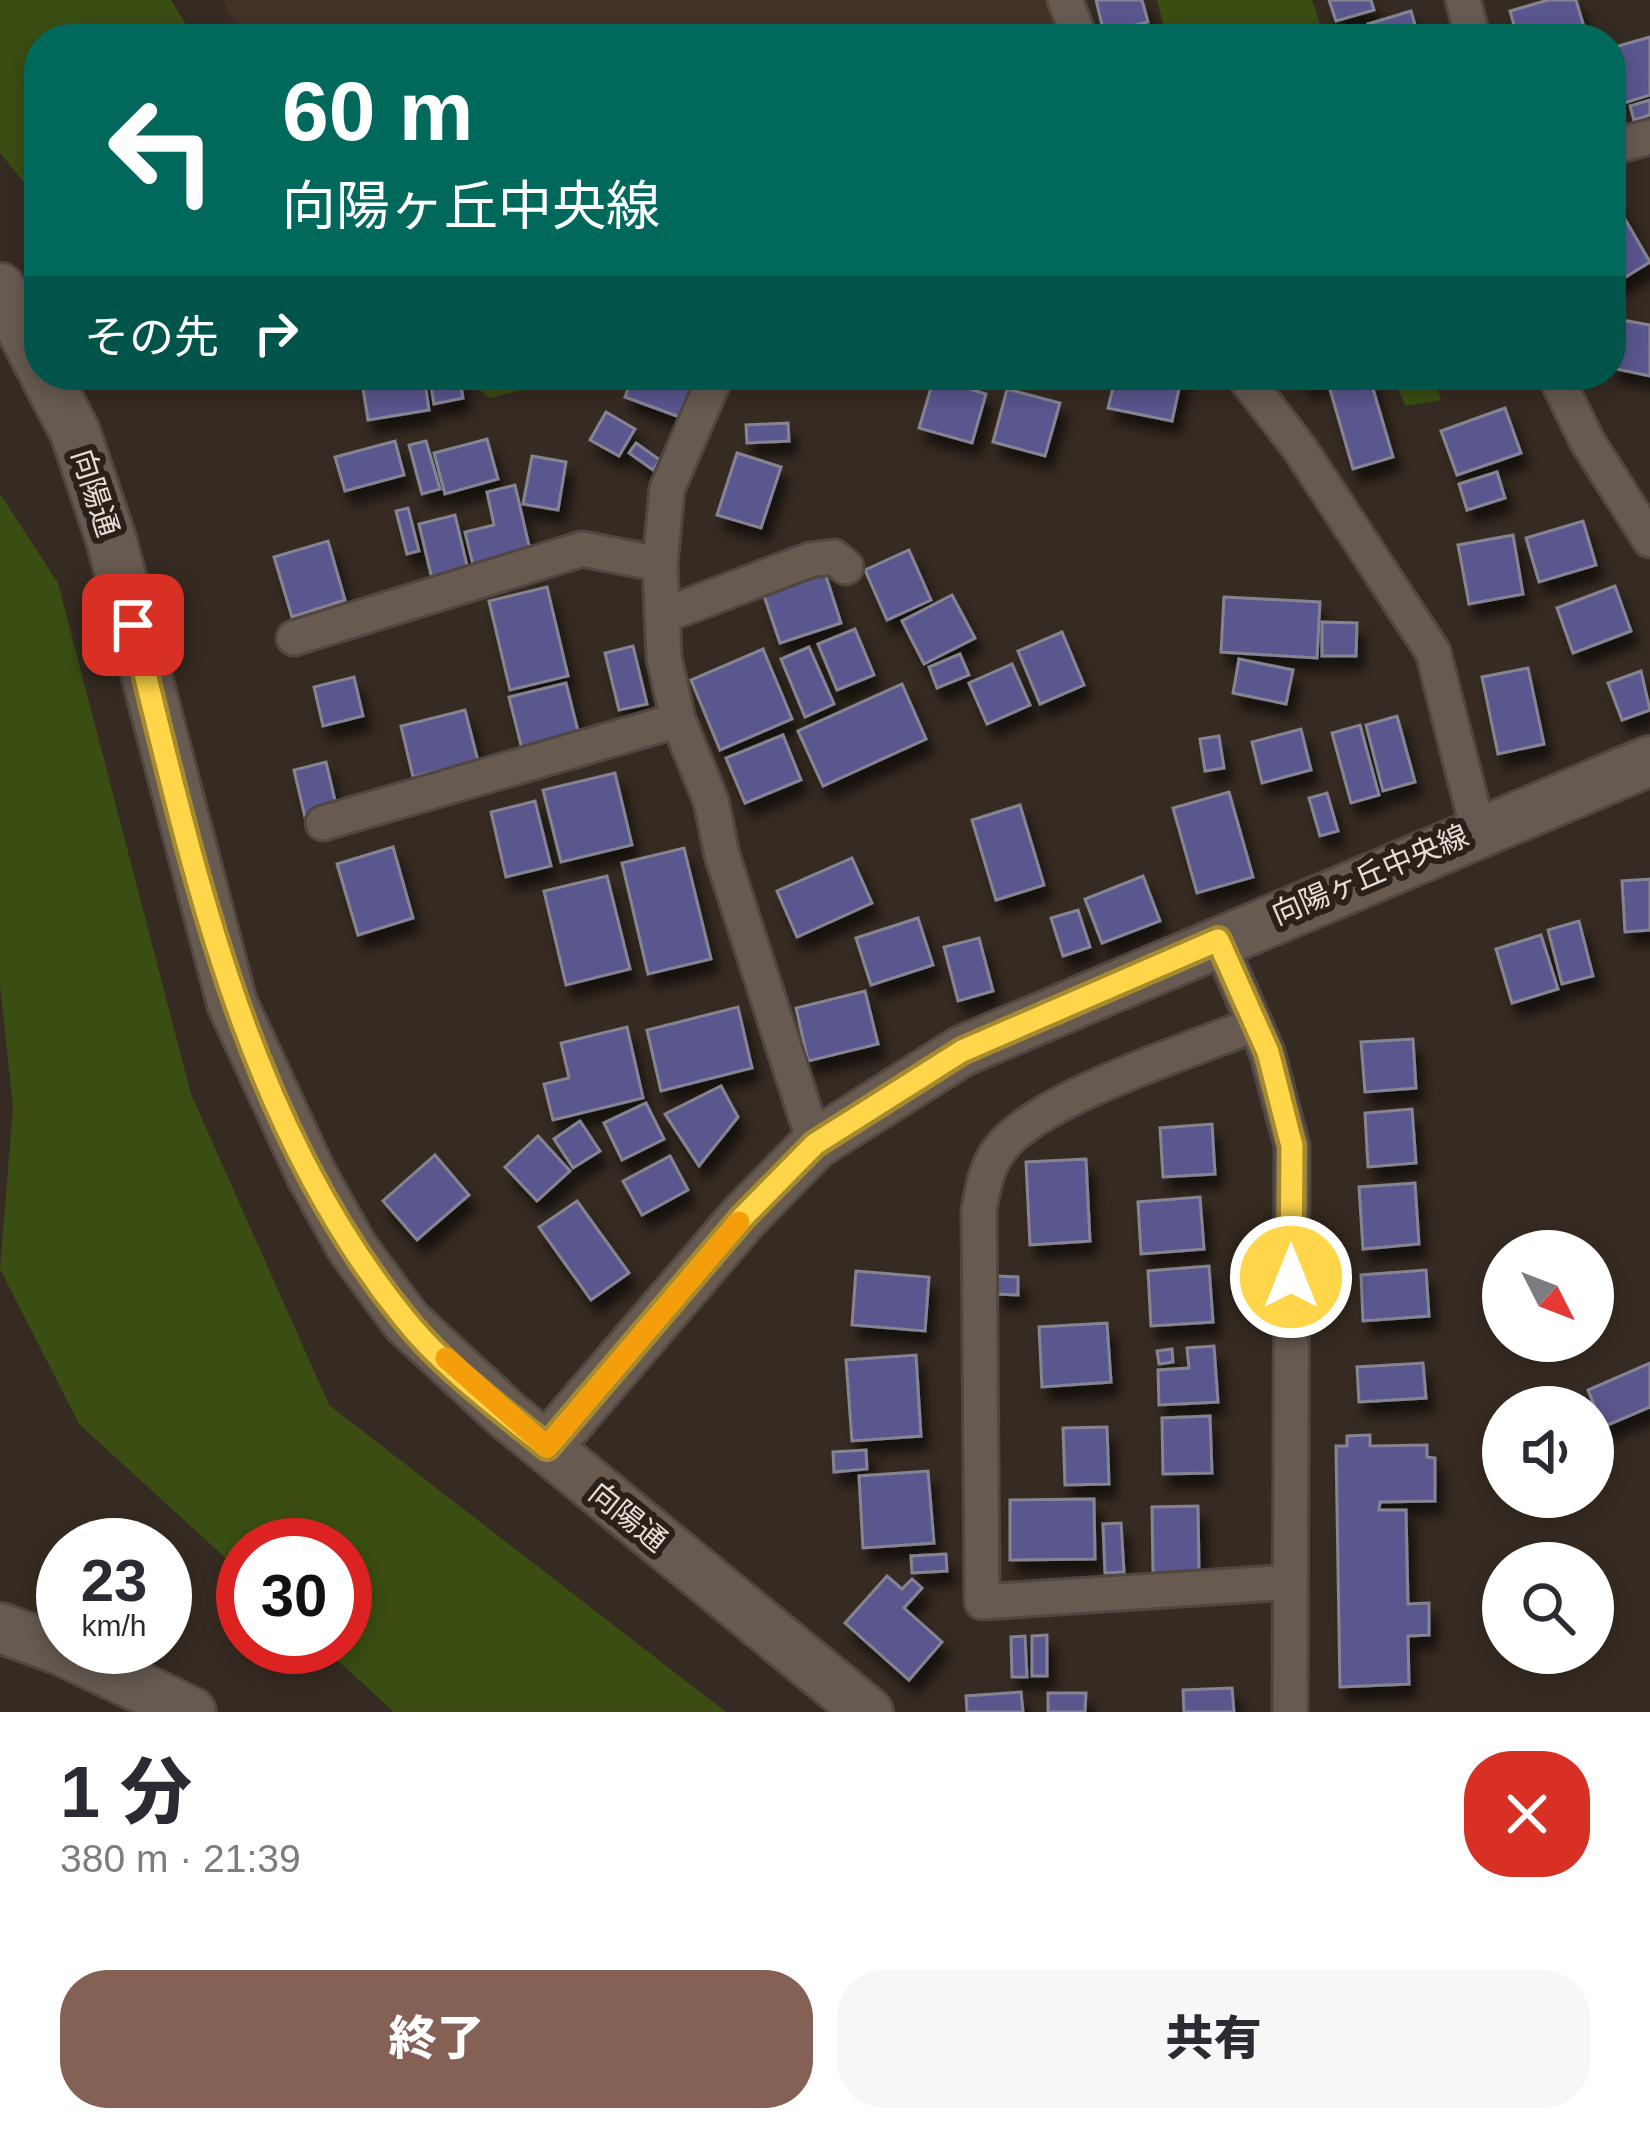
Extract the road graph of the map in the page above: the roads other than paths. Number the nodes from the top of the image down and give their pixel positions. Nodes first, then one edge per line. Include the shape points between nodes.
1 (0, 288) edge
2 (24, 334) edge
3 (53, 390) edge
4 (710, 390) edge
5 (1255, 390) edge
6 (1562, 390) edge
7 (1650, 540) edge
8 (660, 563) junction
9 (845, 567) dead end
10 (662, 616) junction
11 (294, 638) dead end
12 (678, 720) junction
13 (1650, 760) edge
14 (323, 823) dead end
15 (1478, 830) junction
16 (1218, 940) junction
17 (1255, 1024) junction
18 (815, 1144) junction
19 (547, 1447) junction
20 (1290, 1582) junction
21 (0, 1628) edge
22 (143, 1701) edge
23 (191, 1712) edge
24 (868, 1712) edge
25 (1289, 1712) edge

1 - 2 street
3 - 19 street, 向陽通 via 111,539 232,1003 311,1174 407,1322
4 - 8 street via 667,489
5 - 15 street via 1433,652
6 - 7 street
8 - 10 street
8 - 11 street via 582,549
9 - 10 street via 834,557 810,560
10 - 12 street
12 - 14 street
12 - 18 street via 711,801
13 - 15 street, 向陽ヶ丘中央線
15 - 16 street, 向陽ヶ丘中央線
16 - 17 street
16 - 18 street, 向陽ヶ丘中央線 via 962,1051
17 - 20 street via 1292,1146
17 - 20 street via 1060,1105 1018,1129 988,1166 979,1210 982,1602
18 - 19 street, 向陽ヶ丘中央線
19 - 24 street, 向陽通
20 - 25 street
21 - 22 street
22 - 23 street

